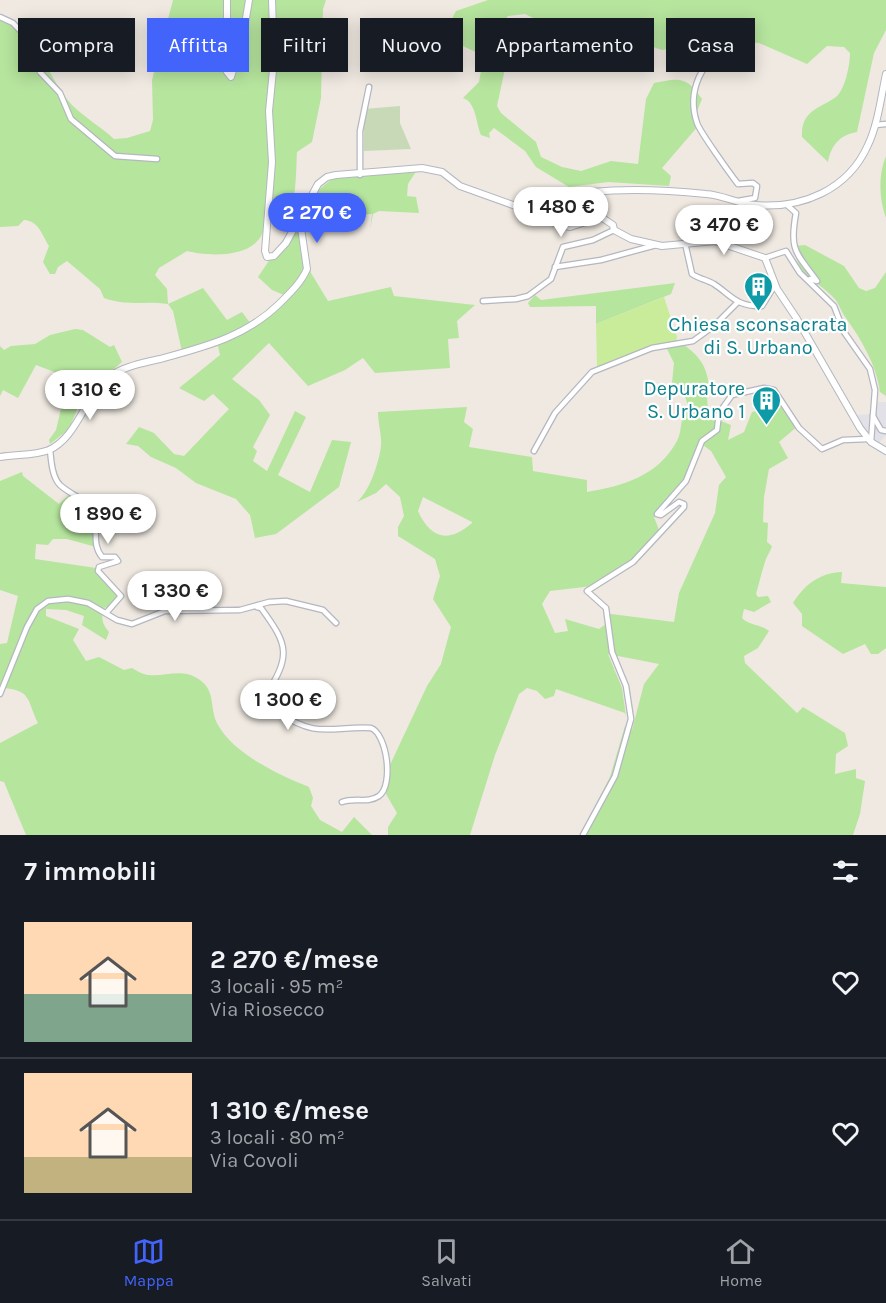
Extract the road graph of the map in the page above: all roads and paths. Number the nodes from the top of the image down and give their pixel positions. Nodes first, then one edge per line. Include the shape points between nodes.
1 (227, 0) edge
2 (249, 0) edge
3 (272, 0) edge
4 (0, 17) edge
5 (701, 72) edge
6 (886, 74) edge
7 (369, 87) dead end
8 (886, 124) edge
9 (874, 125) junction
10 (157, 159) dead end
11 (360, 175) junction
12 (735, 202) junction
13 (784, 204) junction
14 (527, 210) junction
15 (300, 220) junction
16 (614, 230) junction
17 (686, 243) junction
18 (656, 245) junction
19 (765, 258) junction
20 (555, 267) junction
21 (802, 275) junction
22 (775, 285) junction
23 (483, 301) dead end
24 (738, 302) junction
25 (872, 414) junction
26 (886, 431) edge
27 (870, 440) junction
28 (50, 449) junction
29 (886, 451) edge
30 (534, 452) dead end
31 (0, 457) edge
32 (254, 607) junction
33 (107, 612) junction
34 (336, 623) dead end
35 (250, 690) dead end
36 (0, 694) edge
37 (264, 700) junction
38 (342, 802) dead end
39 (584, 835) edge

1 - 2 street via 227,72 231,77
3 - 15 street via 272,162 265,255 270,258 276,254
4 - 10 street via 13,23 28,40 37,55 40,72 60,93 71,119 115,156
5 - 12 street via 696,79 695,112 702,133 738,184 758,186 753,200
6 - 9 street
7 - 11 street via 360,131
8 - 9 street
9 - 13 street via 865,152 843,181 816,197
11 - 14 street via 417,168 438,171 460,186
11 - 15 street via 336,175 323,180 313,190
12 - 13 street
12 - 14 street via 706,194 603,190 553,196
13 - 21 street via 795,210 792,241 802,264 817,282
14 - 16 street via 570,227 603,218
15 - 28 street via 307,269 291,293 249,328 222,341 113,375 90,399 69,435
16 - 18 street
16 - 20 street via 589,242 565,246
17 - 18 street
17 - 19 street via 715,241
17 - 24 street via 692,274
18 - 20 street
19 - 21 street via 786,251
19 - 22 street
20 - 23 street via 550,280 526,297
21 - 25 street via 834,306 844,332 870,369 875,390
22 - 24 street via 762,306
22 - 27 street
24 - 30 street via 693,341 652,348 592,372 555,413
25 - 26 street via 881,430
25 - 27 street
27 - 29 street
27 - 39 street via 843,440 822,449 799,428 774,390 732,394 719,411 717,430 700,443 686,482 657,514 680,502 684,507 633,562 587,591 606,608 612,652 626,686 631,714 615,776
28 - 31 street
28 - 33 street via 60,485 87,502 95,518 98,552 118,561 99,567 98,571 121,596
32 - 33 street via 165,611 132,624
32 - 34 street via 286,602 323,610
32 - 37 street via 261,608 284,645 277,676
33 - 36 street via 72,599 41,604 22,638
35 - 37 street
37 - 38 street via 288,719 319,730 368,728 378,732 388,775 384,792 370,800

